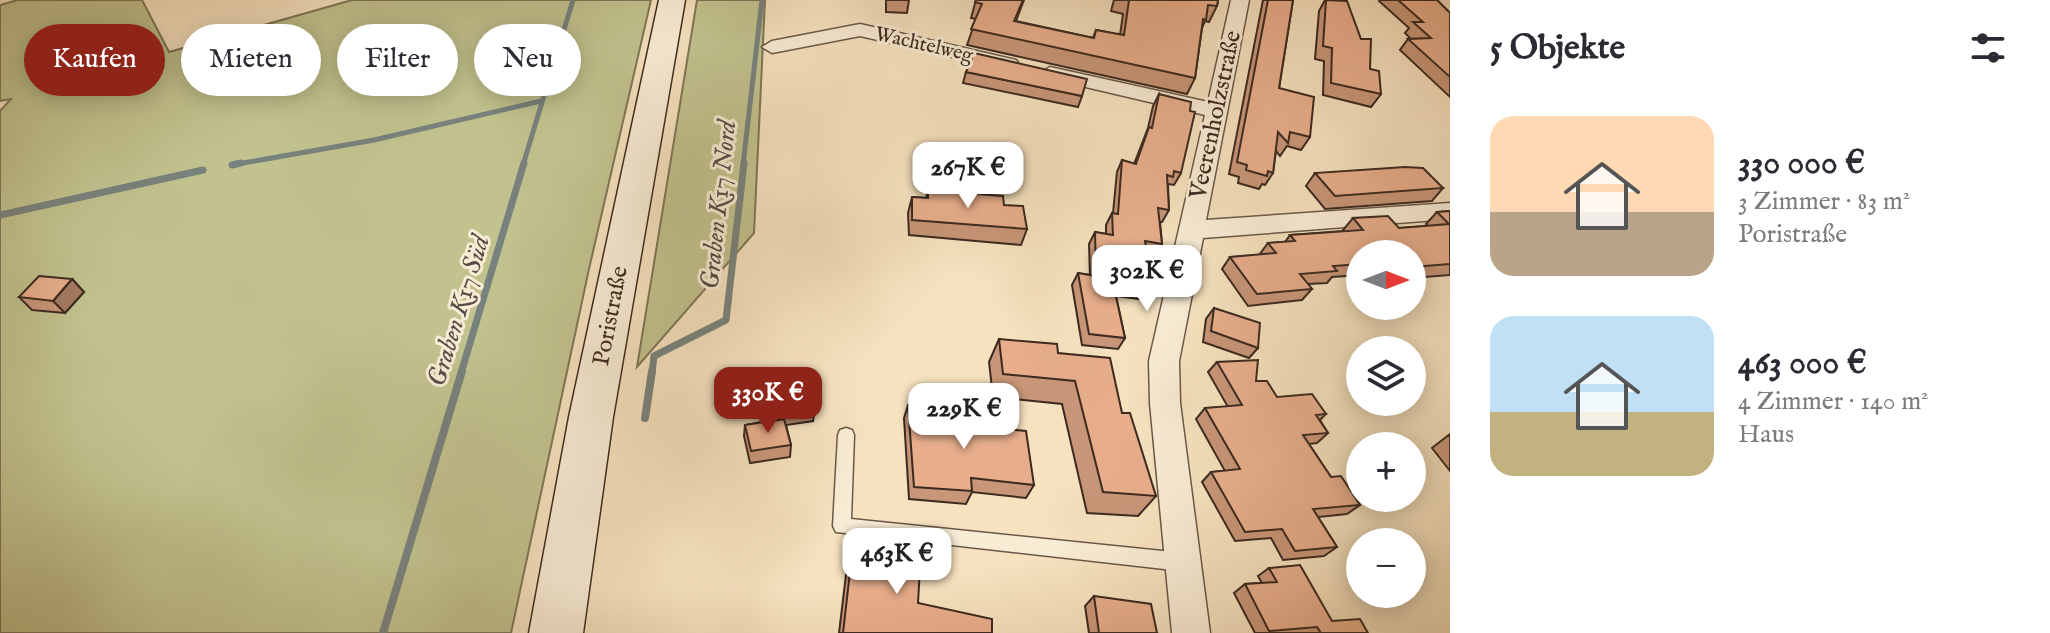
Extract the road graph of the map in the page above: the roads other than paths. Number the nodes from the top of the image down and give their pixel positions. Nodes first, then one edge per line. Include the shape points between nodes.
1 (672, 0) edge
2 (1240, 0) edge
3 (772, 47) dead end
4 (1217, 111) junction
5 (1450, 211) edge
6 (1191, 230) junction
7 (846, 435) dead end
8 (1183, 562) junction
9 (556, 633) edge
10 (1191, 633) edge

1 - 9 main road, Poristraße via 591,417
2 - 4 street, Veerenholzstraße
3 - 4 street, Wachtelweg via 860,30
4 - 6 street, Veerenholzstraße
5 - 6 street
6 - 8 street, Veerenholzstraße via 1164,361
7 - 8 lane via 842,526
8 - 10 street, Veerenholzstraße

